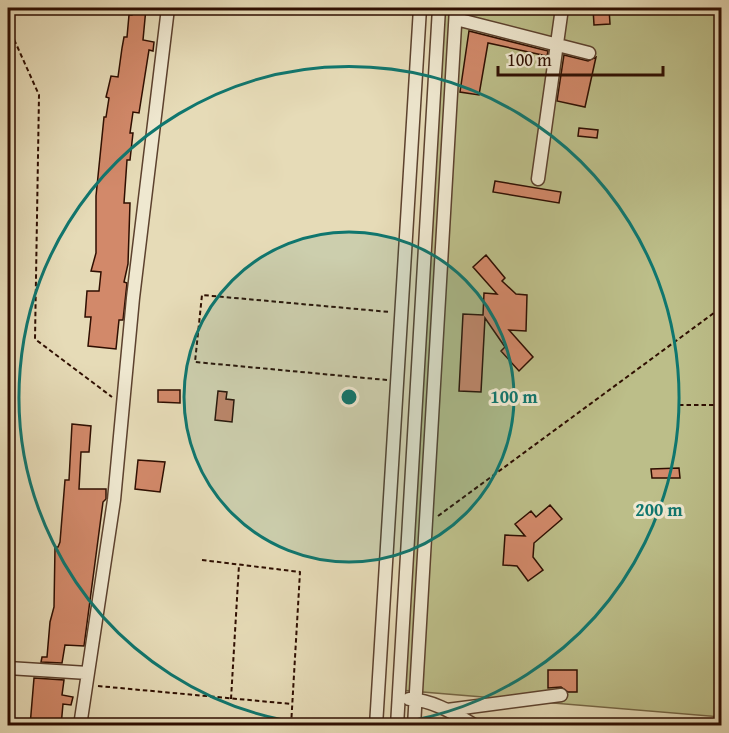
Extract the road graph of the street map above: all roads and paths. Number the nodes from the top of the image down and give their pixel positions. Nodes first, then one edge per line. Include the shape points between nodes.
1 (168, 8) edge
2 (420, 8) edge
3 (438, 8) edge
4 (562, 8) edge
5 (456, 14) edge
6 (8, 26) edge
7 (557, 45) junction
8 (589, 53) dead end
9 (538, 179) dead end
10 (722, 307) edge
11 (401, 313) junction
12 (397, 381) junction
13 (123, 405) junction
14 (679, 405) dead end
15 (722, 405) edge
16 (426, 525) junction
17 (202, 560) dead end
18 (239, 564) junction
19 (8, 668) edge
20 (87, 679) junction
21 (561, 695) dead end
22 (231, 699) junction
23 (399, 699) junction
24 (416, 699) junction
25 (292, 704) junction
26 (447, 710) junction
27 (80, 726) edge
28 (291, 726) edge
29 (376, 726) edge
30 (397, 726) edge
31 (414, 726) edge
32 (476, 726) edge

1 - 13 street
2 - 11 street
3 - 23 street
4 - 7 street
5 - 7 street
5 - 16 street
6 - 13 path via 39,94 35,339
7 - 8 street
7 - 9 street
10 - 16 path
11 - 12 street
11 - 12 path via 202,295 195,363
12 - 29 street
13 - 20 street via 114,500
14 - 15 path
16 - 24 street
17 - 18 path
18 - 22 path
18 - 25 path via 300,572
19 - 20 street
20 - 22 path
20 - 27 street
21 - 26 street
22 - 25 path
23 - 24 street
23 - 30 street
24 - 26 street
24 - 31 street
25 - 28 path
26 - 32 street

